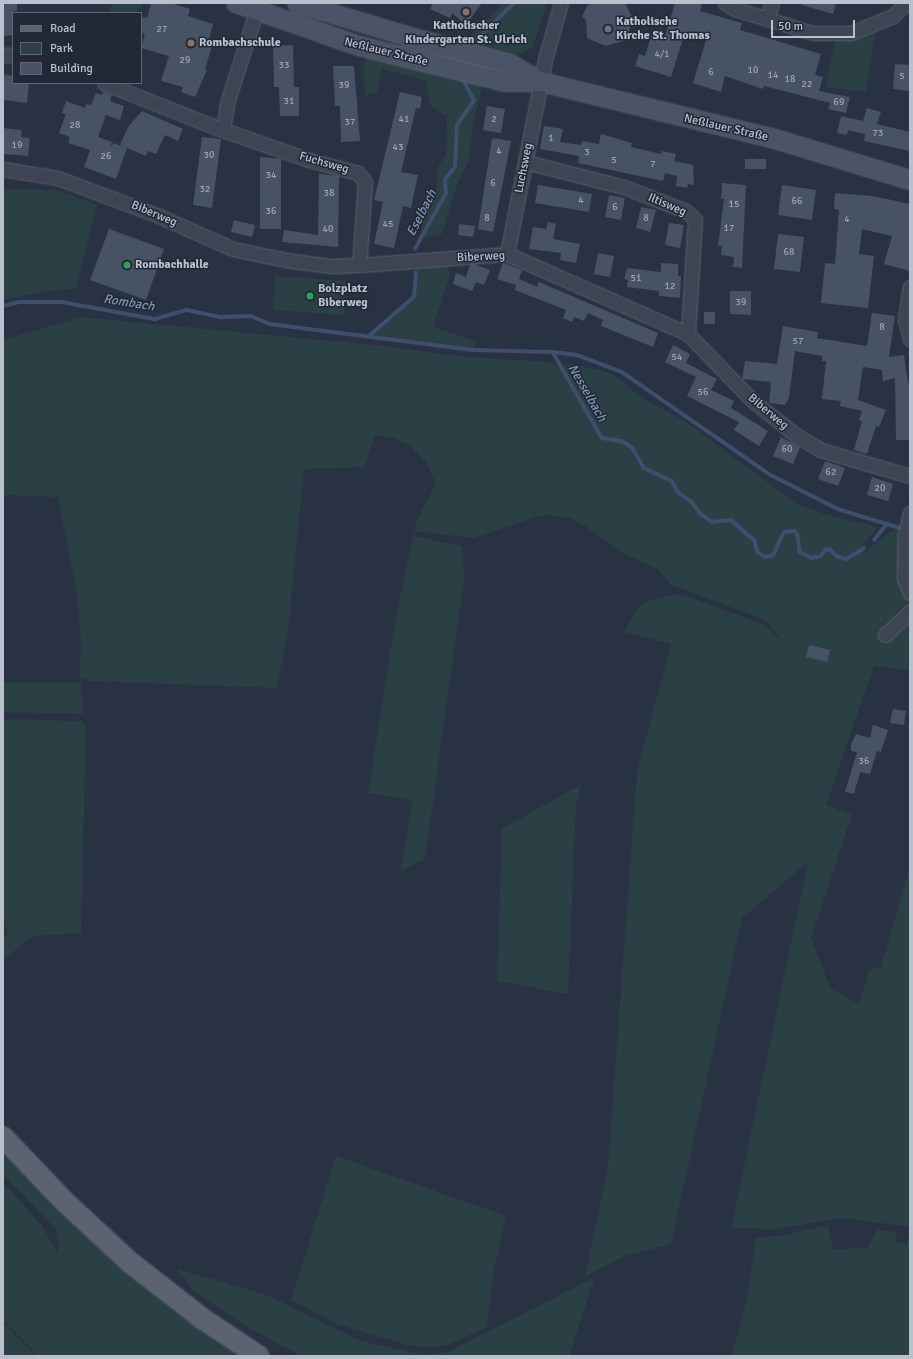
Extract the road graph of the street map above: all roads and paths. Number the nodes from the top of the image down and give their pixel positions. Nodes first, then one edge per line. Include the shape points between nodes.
1 (236, 3) edge
2 (297, 3) edge
3 (561, 3) edge
4 (726, 3) edge
5 (772, 3) edge
6 (906, 3) edge
7 (257, 7) edge
8 (767, 19) junction
9 (541, 82) junction
10 (107, 84) edge
11 (223, 130) junction
12 (526, 162) junction
13 (3, 169) edge
14 (910, 180) edge
15 (506, 254) junction
16 (359, 265) junction
17 (910, 287) edge
18 (688, 334) junction
19 (910, 339) edge
20 (910, 476) edge
21 (907, 525) edge
22 (910, 593) edge
23 (910, 612) edge
24 (885, 635) dead end
25 (3, 1137) edge
26 (259, 1356) edge

1 - 7 main road, Neßlauer Straße
2 - 9 main road, Neßlauer Straße via 510,64
3 - 9 street, Luchsweg
4 - 8 street via 735,10
5 - 8 street
6 - 8 street via 893,16 851,33 813,33
7 - 9 main road, Neßlauer Straße via 323,35 413,59 506,82
7 - 11 street via 228,100
9 - 12 street, Luchsweg
9 - 14 main road, Neßlauer Straße via 782,141
10 - 11 street, Fuchsweg
11 - 16 street, Fuchsweg via 309,160 358,173 365,182
12 - 15 street, Luchsweg
12 - 18 street, Iltisweg via 624,187 686,211 696,219
13 - 16 street, Biberweg via 58,178 101,193 233,249 331,266
15 - 16 street, Biberweg
15 - 18 street, Biberweg
17 - 19 street via 905,320
18 - 20 street, Biberweg via 753,401 797,436 821,450
21 - 22 street via 904,578
23 - 24 street
25 - 26 main road via 64,1202 131,1263 203,1319

